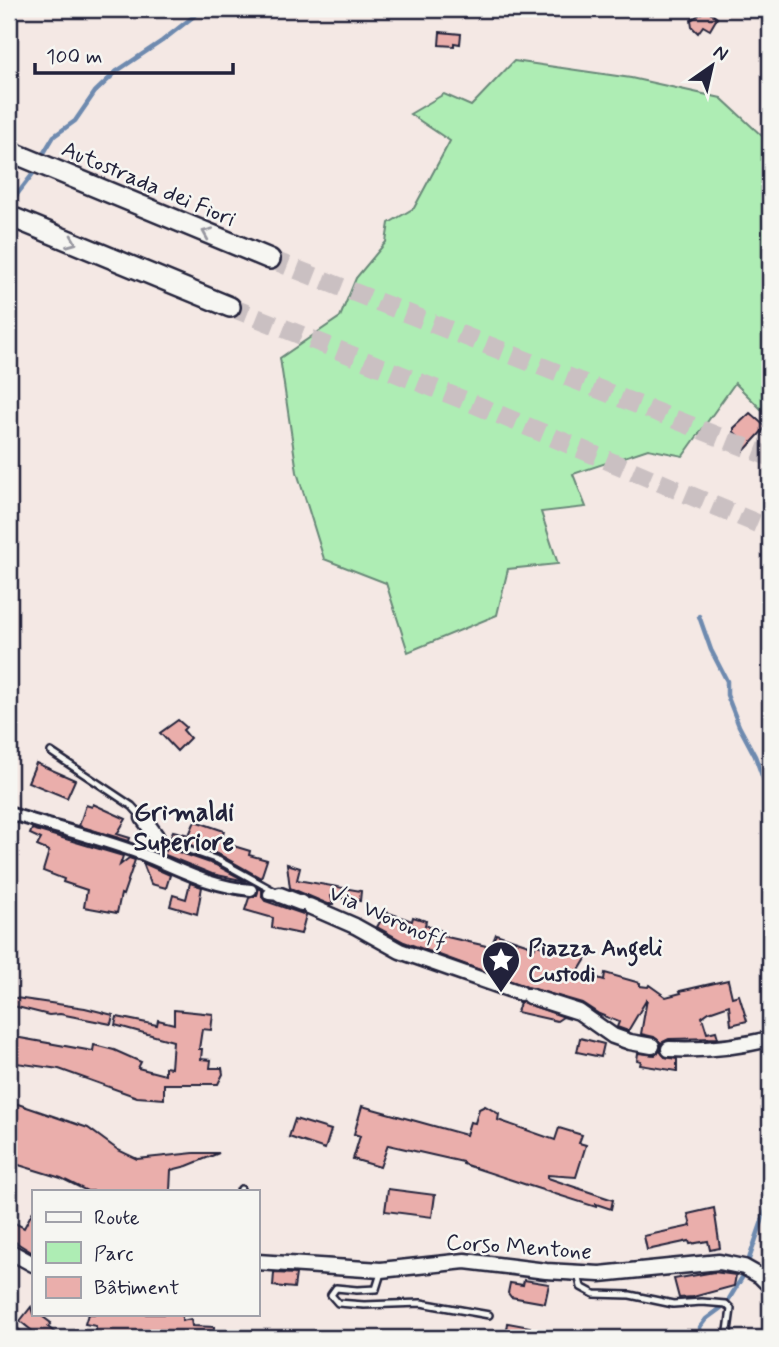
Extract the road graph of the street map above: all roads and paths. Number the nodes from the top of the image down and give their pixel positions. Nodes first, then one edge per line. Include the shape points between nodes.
1 (9, 151) edge
2 (9, 216) edge
3 (270, 259) tunnel mouth
4 (230, 307) tunnel mouth
5 (51, 752) dead end
6 (9, 813) edge
7 (143, 818) joint
8 (156, 836) joint
9 (251, 890) dead end
10 (275, 894) joint
11 (770, 1039) edge
12 (652, 1046) dead end
13 (669, 1049) dead end
14 (9, 1251) edge
15 (259, 1262) edge
16 (32, 1263) edge
17 (381, 1269) junction
18 (578, 1274) junction
19 (770, 1286) edge
20 (489, 1315) dead end
21 (9, 1326) edge
22 (22, 1338) edge
23 (730, 1338) edge

3 -> 1 highway, Autostrada dei Fiori
2 -> 4 highway
5 - 7 lane, Via Woronoff
6 - 9 street via 148,856 218,886
7 - 8 main road, Via Woronoff
8 - 10 lane, Via Woronoff via 218,860
10 - 12 main road, Via Woronoff via 355,926 400,951 570,1007 613,1036
11 - 13 main road via 736,1048
14 - 16 main road
15 - 17 main road, Corso Mentone
17 - 18 main road, Corso Mentone via 465,1261
17 - 20 lane via 376,1289 336,1287 331,1295 338,1303 421,1303
18 - 19 main road, Corso Mentone via 719,1262 744,1267
18 - 23 lane via 581,1287 594,1294 630,1295 673,1304 726,1304 731,1309
21 - 22 lane

